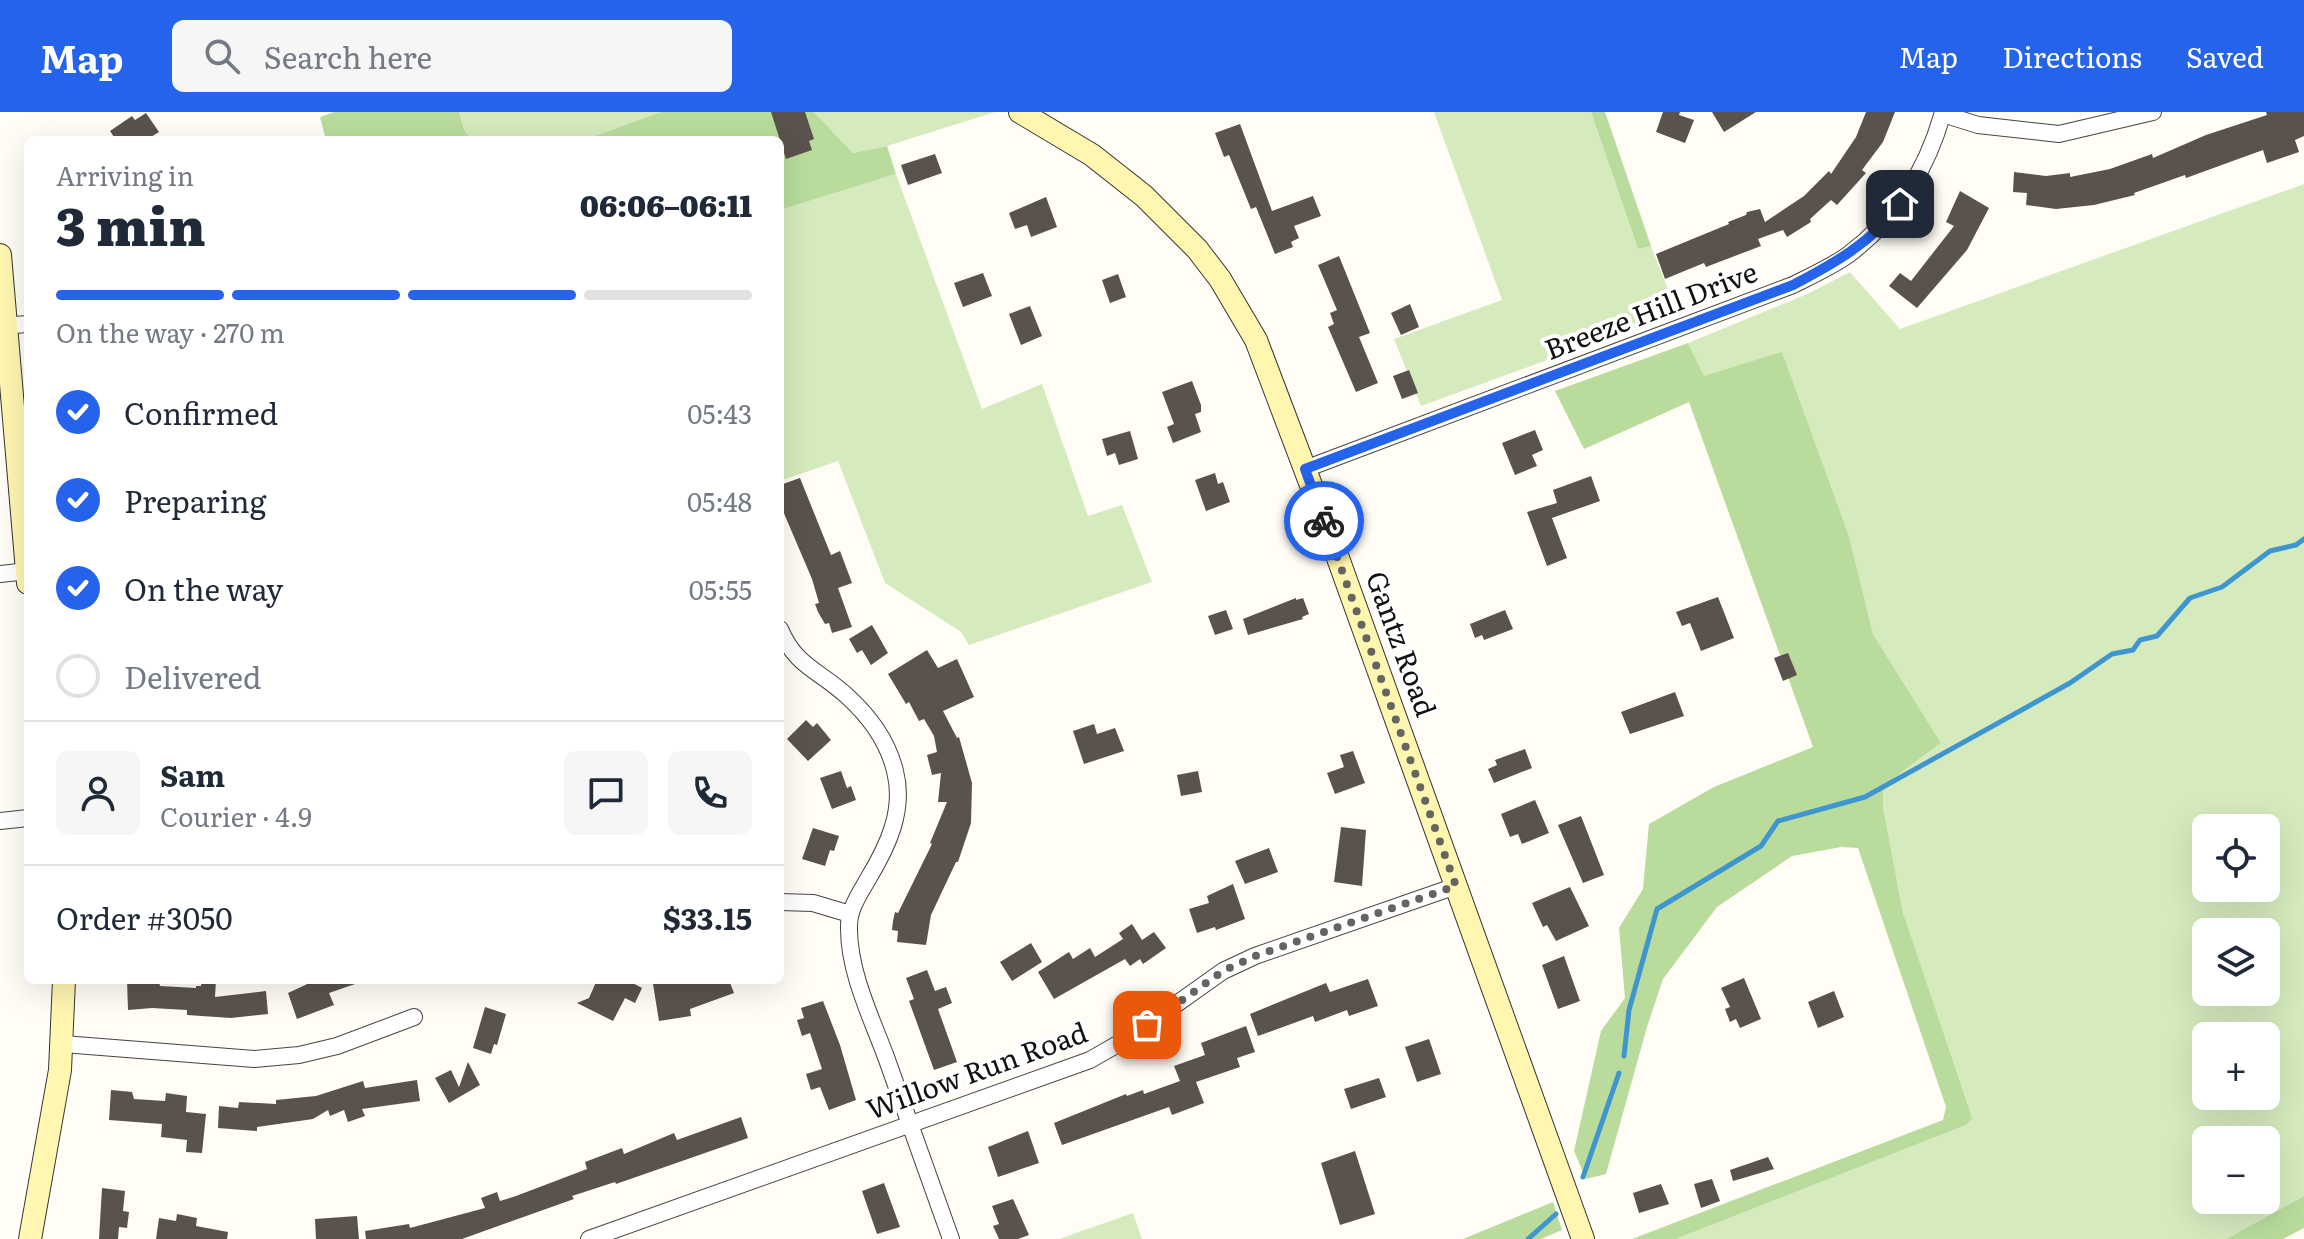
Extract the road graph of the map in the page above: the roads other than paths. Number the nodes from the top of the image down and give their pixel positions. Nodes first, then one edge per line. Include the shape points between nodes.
1 (1020, 112) edge
2 (2153, 112) edge
3 (1943, 113) edge
4 (0, 255) edge
5 (11, 325) edge
6 (1305, 469) junction
7 (24, 514) edge
8 (24, 572) edge
9 (0, 574) edge
10 (784, 638) edge
11 (24, 818) edge
12 (0, 821) edge
13 (1456, 886) junction
14 (784, 902) edge
15 (850, 914) junction
16 (64, 984) edge
17 (414, 1017) dead end
18 (63, 1044) junction
19 (910, 1124) junction
20 (30, 1239) edge
21 (589, 1239) edge
22 (951, 1239) edge
23 (1583, 1239) edge

1 - 6 main road, Gantz Road via 1092,155 1144,196 1197,249 1256,340
2 - 3 street via 2059,134 1978,125
3 - 6 street, Breeze Hill Drive via 1910,190 1889,219 1847,256 1793,285
4 - 5 main road
5 - 7 main road
6 - 13 main road, Gantz Road
8 - 9 street
10 - 15 street via 805,666 846,695 874,725 895,770 897,817
11 - 12 street
13 - 19 street, Willow Run Road via 1255,956 1223,971 1090,1060
13 - 23 main road, Gantz Road
14 - 15 street via 813,903
15 - 19 street via 848,931 858,979
16 - 18 main road
17 - 18 street via 337,1046 254,1059
18 - 20 main road
19 - 21 street, Willow Run Road
19 - 22 street

